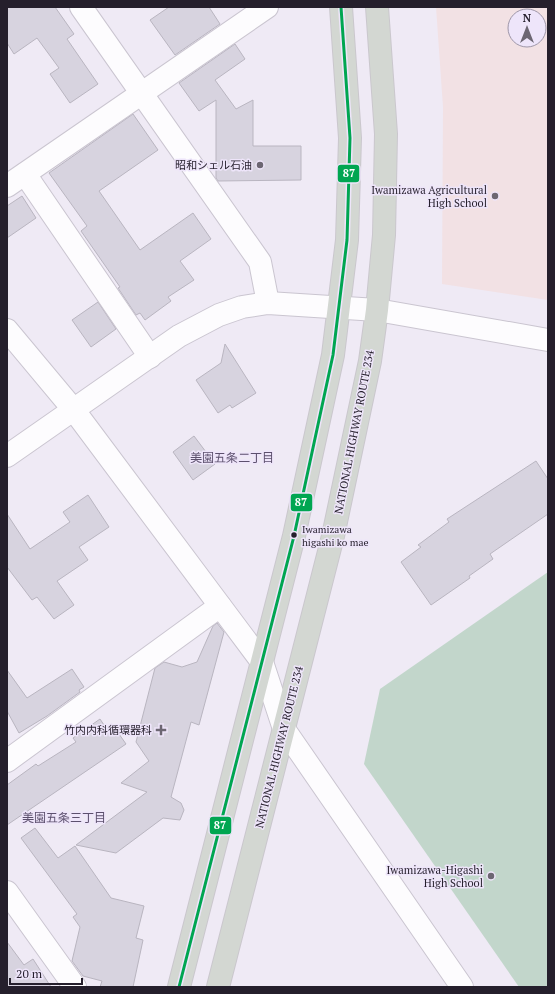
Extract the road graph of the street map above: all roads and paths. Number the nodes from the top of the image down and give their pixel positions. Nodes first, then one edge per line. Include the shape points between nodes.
1 (81, 7) edge
2 (267, 7) edge
3 (341, 7) edge
4 (377, 7) edge
5 (142, 93) junction
6 (25, 174) junction
7 (7, 186) edge
8 (268, 303) junction
9 (340, 306) junction
10 (377, 310) junction
11 (7, 330) edge
12 (548, 340) edge
13 (150, 357) junction
14 (73, 408) junction
15 (7, 456) edge
16 (220, 606) junction
17 (262, 662) junction
18 (284, 729) junction
19 (7, 760) edge
20 (7, 892) edge
21 (75, 987) edge
22 (179, 987) edge
23 (218, 987) edge
24 (462, 987) edge

1 - 5 street
2 - 5 street
3 - 9 highway via 350,138 348,240
4 - 10 highway, NATIONAL HIGHWAY ROUTE 234 via 386,134 384,235
5 - 6 street
5 - 8 street via 260,262
6 - 7 street
6 - 13 street
8 - 9 street
8 - 13 street via 242,307 219,315 179,336
9 - 10 street
9 - 17 highway via 316,439
10 - 12 street
10 - 18 highway, NATIONAL HIGHWAY ROUTE 234 via 370,361 333,536
11 - 14 street
13 - 14 street
14 - 15 street
14 - 16 street
16 - 17 street
16 - 19 street
17 - 18 street
17 - 22 highway
18 - 23 highway, NATIONAL HIGHWAY ROUTE 234
18 - 24 street
20 - 21 street

